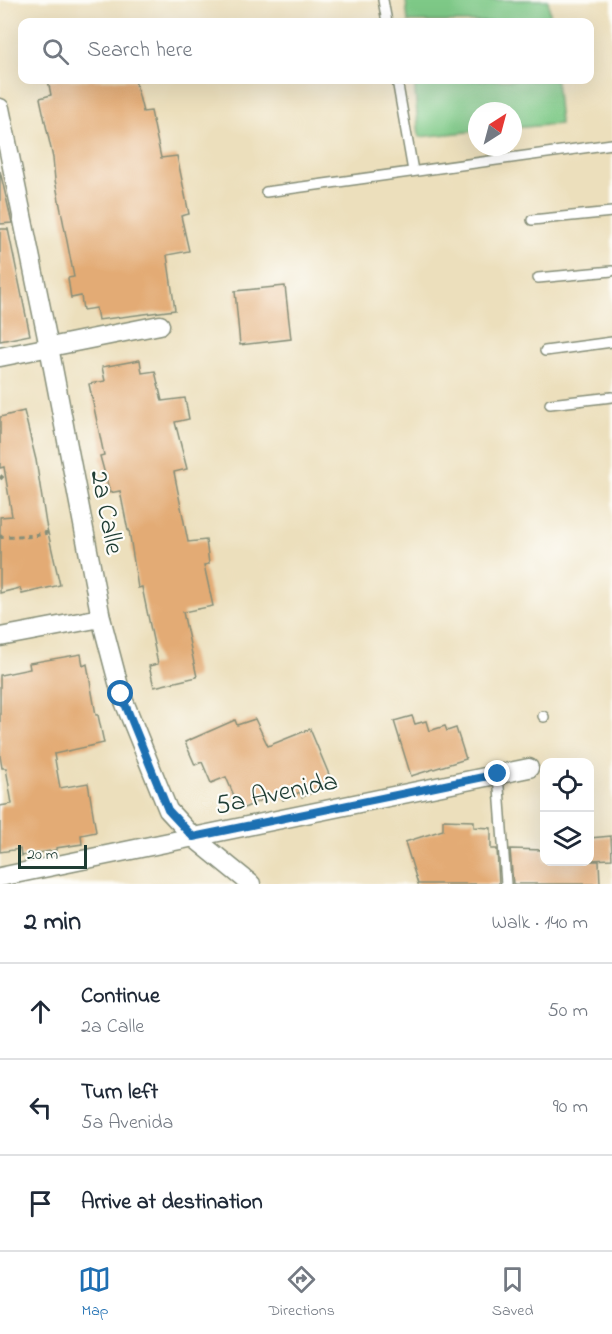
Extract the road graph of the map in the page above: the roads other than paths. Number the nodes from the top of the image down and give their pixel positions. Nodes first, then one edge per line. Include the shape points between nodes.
1 (383, 0) edge
2 (386, 18) edge
3 (398, 84) edge
4 (1, 118) edge
5 (612, 144) edge
6 (413, 171) junction
7 (266, 192) dead end
8 (612, 212) edge
9 (532, 220) dead end
10 (612, 271) edge
11 (538, 278) dead end
12 (160, 325) dead end
13 (612, 342) edge
14 (49, 347) junction
15 (545, 351) dead end
16 (0, 357) edge
17 (612, 397) edge
18 (550, 404) dead end
19 (101, 618) junction
20 (0, 637) edge
21 (529, 768) dead end
22 (498, 774) junction
23 (193, 837) junction
24 (0, 877) edge
25 (251, 884) edge
26 (506, 884) edge

1 - 2 lane
3 - 6 lane
4 - 14 street, 2a Calle
5 - 6 lane
6 - 7 lane
8 - 9 lane
10 - 11 lane
12 - 14 street
13 - 15 lane
14 - 16 street
14 - 19 street, 2a Calle
17 - 18 lane
19 - 20 street
19 - 23 street, 2a Calle via 121,694 168,810
21 - 22 street, 5a Avenida
22 - 23 street, 5a Avenida
22 - 26 lane
23 - 24 street, 5a Avenida
23 - 25 street, 2a Calle

